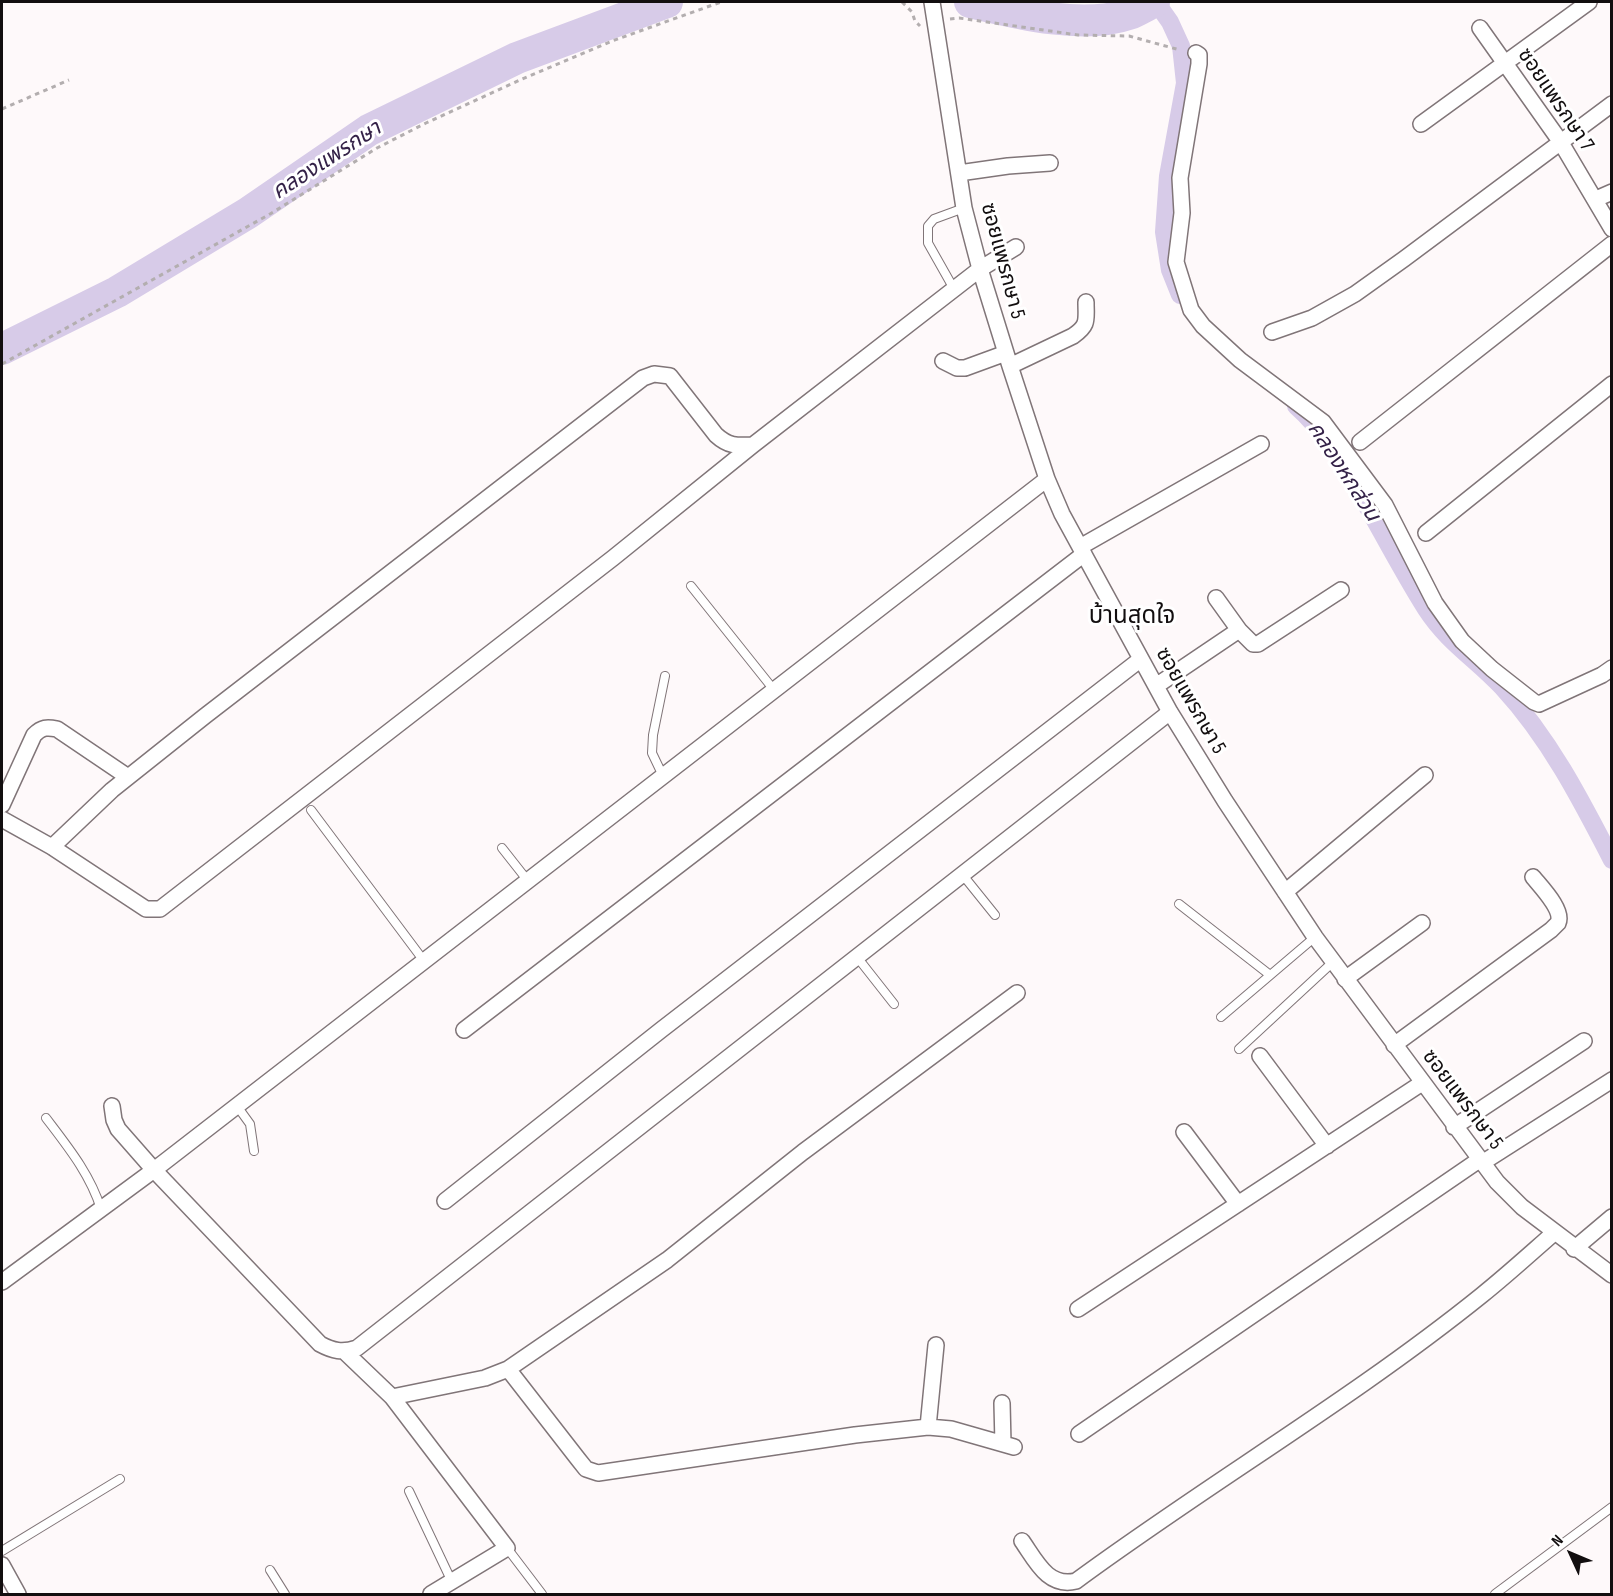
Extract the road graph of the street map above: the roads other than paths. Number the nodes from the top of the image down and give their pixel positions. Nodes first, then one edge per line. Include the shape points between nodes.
1 (932, 2) edge
2 (1589, 2) edge
3 (1480, 28) dead end
4 (1196, 53) dead end
5 (1505, 63) junction
6 (1611, 104) edge
7 (1421, 124) dead end
8 (1560, 141) junction
9 (1050, 163) dead end
10 (959, 173) junction
11 (1611, 192) edge
12 (1596, 200) junction
13 (964, 208) junction
14 (1611, 228) edge
15 (1611, 244) edge
16 (1016, 247) dead end
17 (980, 269) junction
18 (954, 289) junction
19 (1086, 302) dead end
20 (1272, 332) dead end
21 (1008, 360) junction
22 (943, 361) dead end
23 (1611, 384) edge
24 (1360, 442) dead end
25 (1262, 444) dead end
26 (753, 445) junction
27 (1047, 479) junction
28 (1426, 533) dead end
29 (1082, 550) junction
30 (691, 586) dead end
31 (1341, 590) dead end
32 (1216, 598) dead end
33 (1239, 630) junction
34 (1141, 659) junction
35 (1611, 668) edge
36 (666, 676) dead end
37 (1156, 686) junction
38 (774, 690) junction
39 (1170, 712) junction
40 (1425, 775) dead end
41 (663, 776) junction
42 (128, 777) junction
43 (2, 805) edge
44 (311, 810) dead end
45 (2, 819) edge
46 (52, 847) junction
47 (502, 848) dead end
48 (962, 874) junction
49 (1533, 877) dead end
50 (528, 881) junction
51 (1285, 892) junction
52 (1179, 904) dead end
53 (995, 915) dead end
54 (1422, 923) dead end
55 (1315, 937) junction
56 (857, 957) junction
57 (424, 961) junction
58 (1333, 962) junction
59 (1270, 975) junction
60 (1346, 979) junction
61 (1017, 993) dead end
62 (894, 1004) dead end
63 (1221, 1017) dead end
64 (464, 1030) dead end
65 (1584, 1041) dead end
66 (1394, 1045) junction
67 (1239, 1049) dead end
68 (1260, 1056) dead end
69 (1611, 1080) edge
70 (1422, 1083) junction
71 (112, 1106) dead end
72 (237, 1106) junction
73 (46, 1118) dead end
74 (1454, 1126) junction
75 (1184, 1132) dead end
76 (1327, 1146) junction
77 (254, 1151) dead end
78 (1481, 1162) junction
79 (154, 1170) junction
80 (445, 1201) dead end
81 (1238, 1204) junction
82 (101, 1209) junction
83 (1611, 1217) edge
84 (1555, 1232) junction
85 (1574, 1249) junction
86 (1611, 1275) edge
87 (2, 1282) edge
88 (1078, 1308) dead end
89 (936, 1345) dead end
90 (345, 1352) junction
91 (508, 1369) junction
92 (392, 1397) junction
93 (1002, 1403) dead end
94 (929, 1420) junction
95 (1079, 1434) dead end
96 (120, 1479) dead end
97 (409, 1491) dead end
98 (1611, 1507) edge
99 (1022, 1541) dead end
100 (507, 1548) junction
101 (2, 1551) edge
102 (2, 1565) edge
103 (270, 1570) dead end
104 (452, 1582) junction
105 (18, 1594) edge
106 (285, 1594) edge
107 (431, 1594) edge
108 (542, 1594) edge
109 (1495, 1594) edge

1 - 10 street, ซอยแพรกษา 5
2 - 5 street
3 - 5 street, ซอยแพรกษา 7
4 - 35 street via 1199,64 1180,178 1182,213 1176,262 1197,319 1240,360 1323,422 1385,505 1441,612 1462,641 1492,669 1539,704
5 - 7 street
5 - 8 street, ซอยแพรกษา 7
6 - 8 street
8 - 12 street, ซอยแพรกษา 7
8 - 20 street via 1355,294 1312,318
9 - 10 street
10 - 13 street, ซอยแพรกษา 5
11 - 12 street
12 - 14 street, ซอยแพรกษา 7
13 - 17 street, ซอยแพรกษา 5
13 - 18 lane via 934,219 928,226 928,243
15 - 24 street
16 - 17 street
17 - 18 street
17 - 21 street, ซอยแพรกษา 5
18 - 26 street
19 - 21 street via 1083,329
21 - 22 street via 965,368
21 - 27 street, ซอยแพรกษา 5
23 - 28 street
25 - 29 street
26 - 42 street via 724,443 670,376 654,374 643,378
26 - 46 street via 160,909 146,909
27 - 29 street, ซอยแพรกษา 5
27 - 38 street
29 - 34 street, ซอยแพรกษา 5
29 - 64 street
30 - 38 lane
31 - 33 street via 1258,644
32 - 33 street
33 - 37 street
34 - 37 street, ซอยแพรกษา 5
34 - 80 street
36 - 41 lane via 652,753
37 - 39 street, ซอยแพรกษา 5
38 - 41 street
39 - 48 street
39 - 51 street, ซอยแพรกษา 5
40 - 51 street
41 - 50 street
42 - 43 street via 57,729 47,727 34,735
42 - 46 street
44 - 57 lane
45 - 46 street
47 - 50 lane
48 - 53 lane
48 - 56 street
49 - 66 street via 1555,906 1558,923
50 - 57 street
51 - 55 street, ซอยแพรกษา 5
52 - 59 lane
54 - 60 street
55 - 58 street, ซอยแพรกษา 5
55 - 59 lane
56 - 62 lane
56 - 90 street via 367,1341
57 - 72 street
58 - 60 street, ซอยแพรกษา 5
58 - 67 lane
59 - 63 lane
60 - 66 street, ซอยแพรกษา 5
61 - 91 street via 803,1152 667,1260
65 - 74 street
66 - 70 street, ซอยแพรกษา 5
68 - 76 street
69 - 78 street
70 - 74 street, ซอยแพรกษา 5
70 - 76 street
71 - 79 street via 118,1129
72 - 77 lane via 250,1124
72 - 79 street
73 - 82 lane via 86,1172
74 - 78 street, ซอยแพรกษา 5
75 - 81 street
76 - 81 street
78 - 84 street, ซอยแพรกษา 5 via 1522,1207
78 - 95 street
79 - 82 street
79 - 90 street via 320,1344
81 - 88 street
82 - 87 street
83 - 85 street
84 - 85 street, ซอยแพรกษา 5
84 - 99 street via 1482,1295 1379,1372 1076,1581 1054,1581
85 - 86 street, ซอยแพรกษา 5
89 - 94 street
90 - 92 street
91 - 92 street via 485,1378
91 - 94 street via 586,1469 598,1473 855,1436
92 - 100 street
93 - 94 street via 1008,1446
96 - 101 lane
97 - 104 lane
98 - 109 lane
100 - 104 street
100 - 108 lane
102 - 105 street
103 - 106 lane
104 - 107 street

